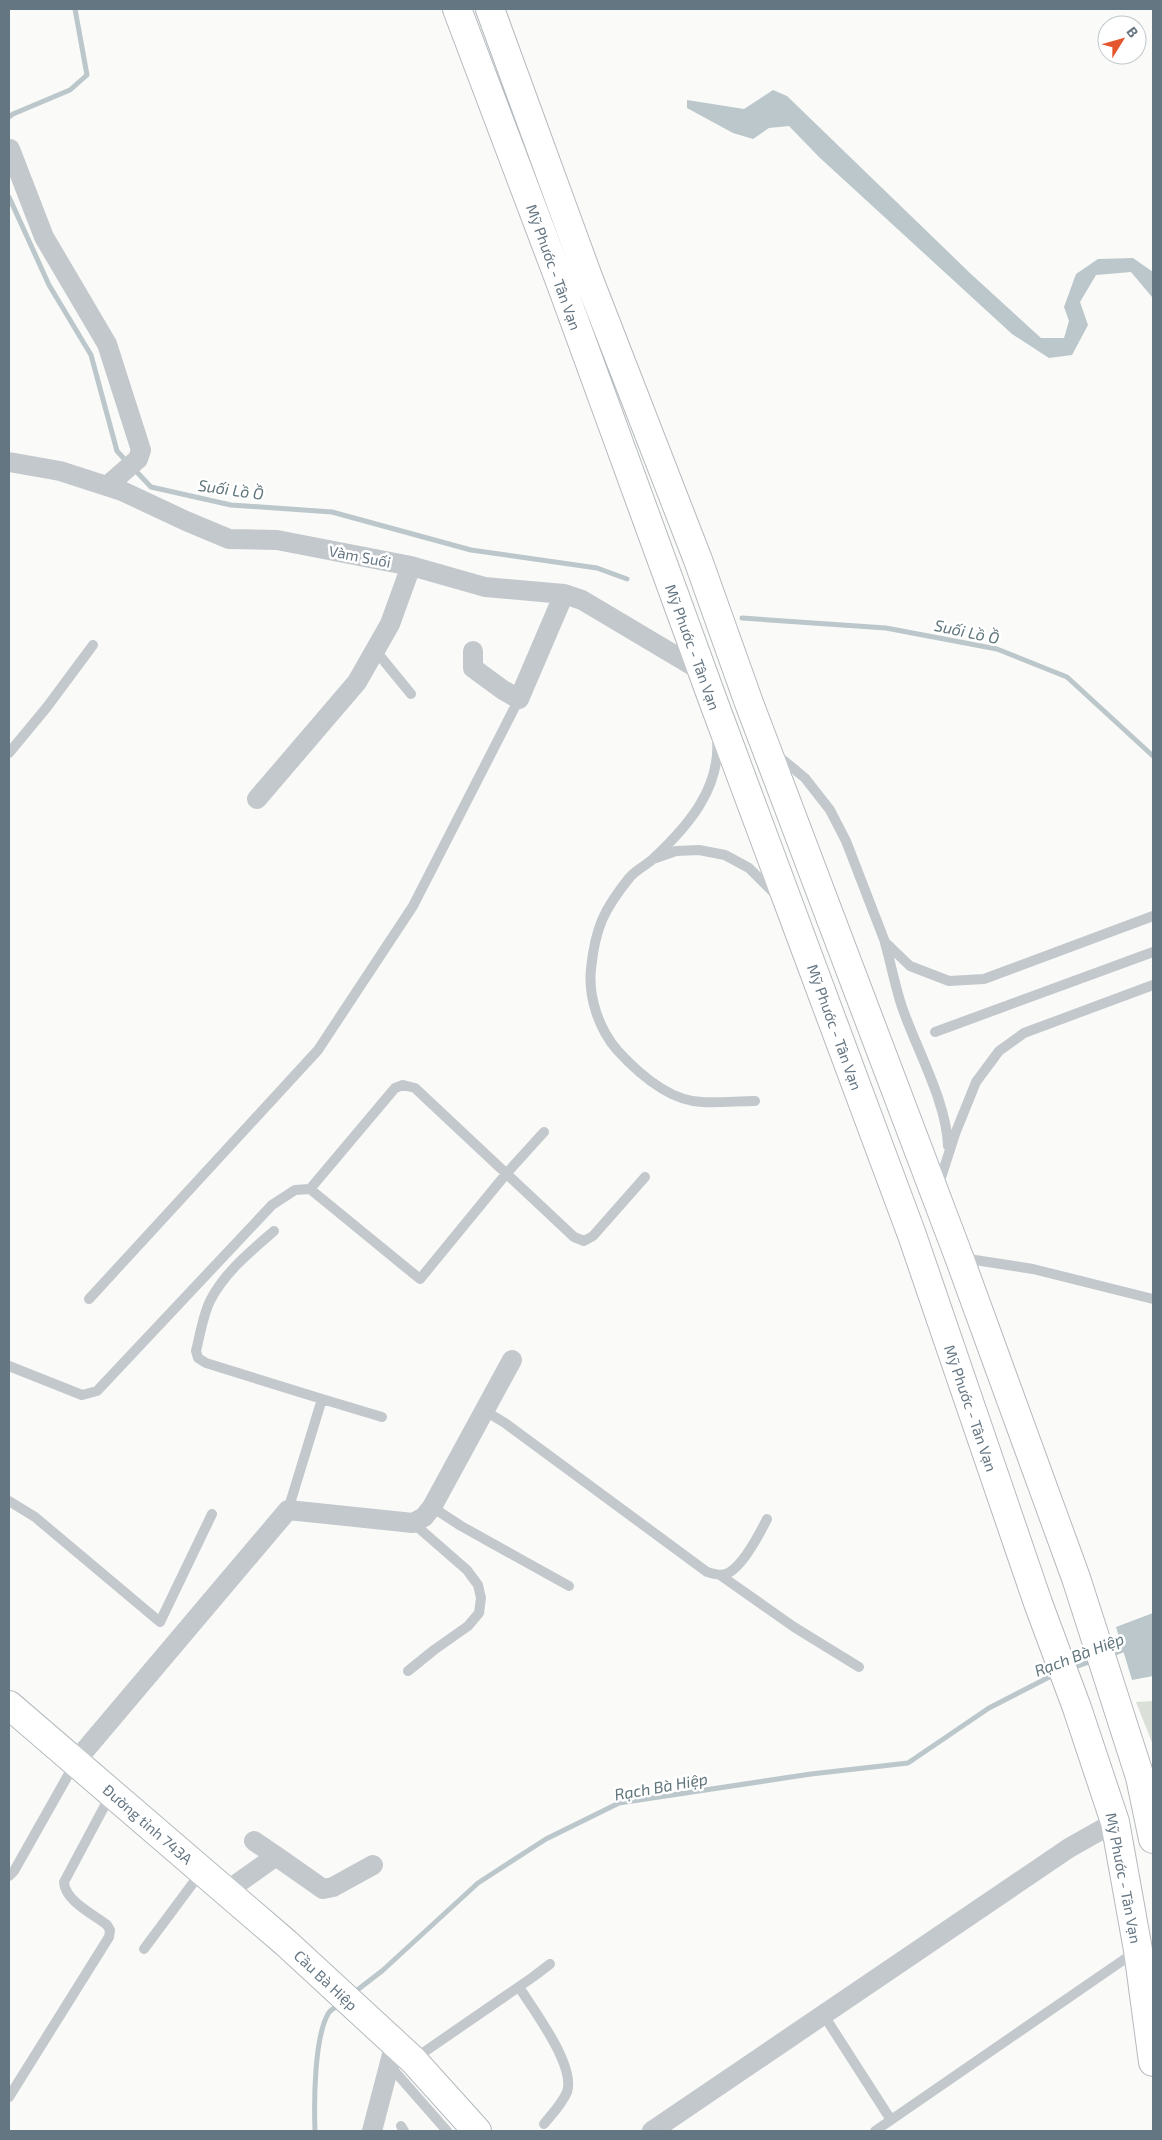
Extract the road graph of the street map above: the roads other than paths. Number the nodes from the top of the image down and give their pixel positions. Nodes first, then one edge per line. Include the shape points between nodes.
1 (457, 9) edge
2 (490, 9) edge
3 (10, 149) dead end
4 (9, 462) edge
5 (112, 482) junction
6 (411, 566) junction
7 (564, 594) junction
8 (93, 645) dead end
9 (376, 650) junction
10 (473, 651) dead end
11 (703, 672) junction
12 (411, 694) dead end
13 (519, 699) junction
14 (715, 706) junction
15 (765, 745) junction
16 (9, 753) edge
17 (256, 799) dead end
18 (653, 860) junction
19 (791, 910) junction
20 (1153, 916) edge
21 (885, 942) junction
22 (1153, 952) edge
23 (1153, 985) edge
24 (936, 1032) dead end
25 (755, 1101) dead end
26 (544, 1132) dead end
27 (949, 1154) junction
28 (506, 1174) junction
29 (645, 1177) dead end
30 (310, 1189) junction
31 (935, 1198) junction
32 (274, 1231) dead end
33 (958, 1257) junction
34 (89, 1299) dead end
35 (1153, 1299) edge
36 (512, 1360) dead end
37 (9, 1366) edge
38 (322, 1400) junction
39 (485, 1411) junction
40 (382, 1417) dead end
41 (9, 1500) edge
42 (432, 1507) junction
43 (288, 1510) junction
44 (212, 1514) dead end
45 (767, 1518) dead end
46 (413, 1523) junction
47 (720, 1575) junction
48 (569, 1586) dead end
49 (859, 1667) dead end
50 (408, 1672) dead end
51 (9, 1705) edge
52 (75, 1762) junction
53 (112, 1793) junction
54 (1115, 1822) junction
55 (1153, 1839) edge
56 (254, 1841) dead end
57 (276, 1856) junction
58 (373, 1866) dead end
59 (202, 1870) junction
60 (9, 1876) edge
61 (227, 1891) junction
62 (286, 1943) joint
63 (144, 1949) dead end
64 (1138, 1950) junction
65 (550, 1964) dead end
66 (519, 1987) junction
67 (823, 2014) junction
68 (400, 2056) junction
69 (1153, 2062) edge
70 (9, 2097) edge
71 (891, 2120) junction
72 (544, 2124) dead end
73 (372, 2131) edge
74 (447, 2131) edge
75 (478, 2131) edge
76 (652, 2131) edge
77 (875, 2131) edge

1 - 11 main road, Mỹ Phước - Tân Vạn
2 - 15 main road, Mỹ Phước - Tân Vạn
3 - 5 street via 44,237 107,344 141,450 138,459
4 - 5 street, Vàm Suối
5 - 6 street, Vàm Suối via 122,491 229,539 276,540
6 - 7 street, Vàm Suối via 485,586
6 - 9 street via 390,624
7 - 11 street, Vàm Suối via 582,600
7 - 13 street
8 - 16 lane
9 - 12 lane
9 - 17 street via 357,682
10 - 13 street via 473,668
11 - 14 main road, Mỹ Phước - Tân Vạn
13 - 34 lane via 413,906 318,1050
14 - 18 lane via 718,748 713,778 699,808
14 - 19 main road, Mỹ Phước - Tân Vạn
15 - 21 lane via 805,778 830,810 846,841
15 - 31 main road, Mỹ Phước - Tân Vạn
18 - 19 lane via 676,851 699,850 725,855 749,868
18 - 25 lane via 632,875 604,914 594,942 590,978 592,1004 612,1044 634,1069 666,1092 700,1102
19 - 54 main road, Mỹ Phước - Tân Vạn via 912,1235
20 - 21 lane via 984,979 949,981 910,966
21 - 27 lane via 902,1006 942,1113 948,1133
22 - 24 lane
23 - 27 lane via 1024,1033 999,1051 976,1082
26 - 28 lane
27 - 31 lane
28 - 29 lane via 574,1237 584,1240 592,1236
28 - 30 lane via 420,1279
28 - 30 lane via 415,1088 403,1084 395,1088
30 - 37 lane via 295,1190 272,1205 97,1391 82,1395
31 - 33 main road, Mỹ Phước - Tân Vạn
32 - 38 lane via 243,1258 210,1300 196,1351 198,1358 206,1363
33 - 35 lane via 1033,1269
33 - 55 main road, Mỹ Phước - Tân Vạn via 1076,1578 1140,1777
36 - 39 street
38 - 40 lane
38 - 43 lane
39 - 42 street
39 - 47 lane via 707,1572
41 - 44 lane via 35,1517 160,1622
42 - 46 street
42 - 48 lane
43 - 46 street
43 - 52 street
45 - 47 lane via 740,1562 730,1572
46 - 50 lane via 467,1570 478,1585 481,1598 479,1613 468,1626
47 - 49 lane via 794,1627
51 - 52 main road, Đường tỉnh 743A
52 - 53 main road, Đường tỉnh 743A
52 - 60 lane
53 - 59 main road, Đường tỉnh 743A
53 - 70 lane via 64,1882 64,1890 69,1896 108,1925 109,1937
54 - 64 main road, Mỹ Phước - Tân Vạn
54 - 67 street via 1070,1848
56 - 57 street
57 - 58 street via 323,1889
57 - 61 street
59 - 61 main road, Đường tỉnh 743A
59 - 63 lane
61 - 62 main road, Đường tỉnh 743A
62 - 68 main road, Cầu Bà Hiệp via 366,2017
64 - 69 main road, Mỹ Phước - Tân Vạn
64 - 71 lane
65 - 66 lane
66 - 68 lane
66 - 72 lane via 556,2046 567,2072 568,2090
67 - 71 lane
67 - 76 street
68 - 73 street
68 - 74 lane
68 - 75 main road
71 - 77 lane

